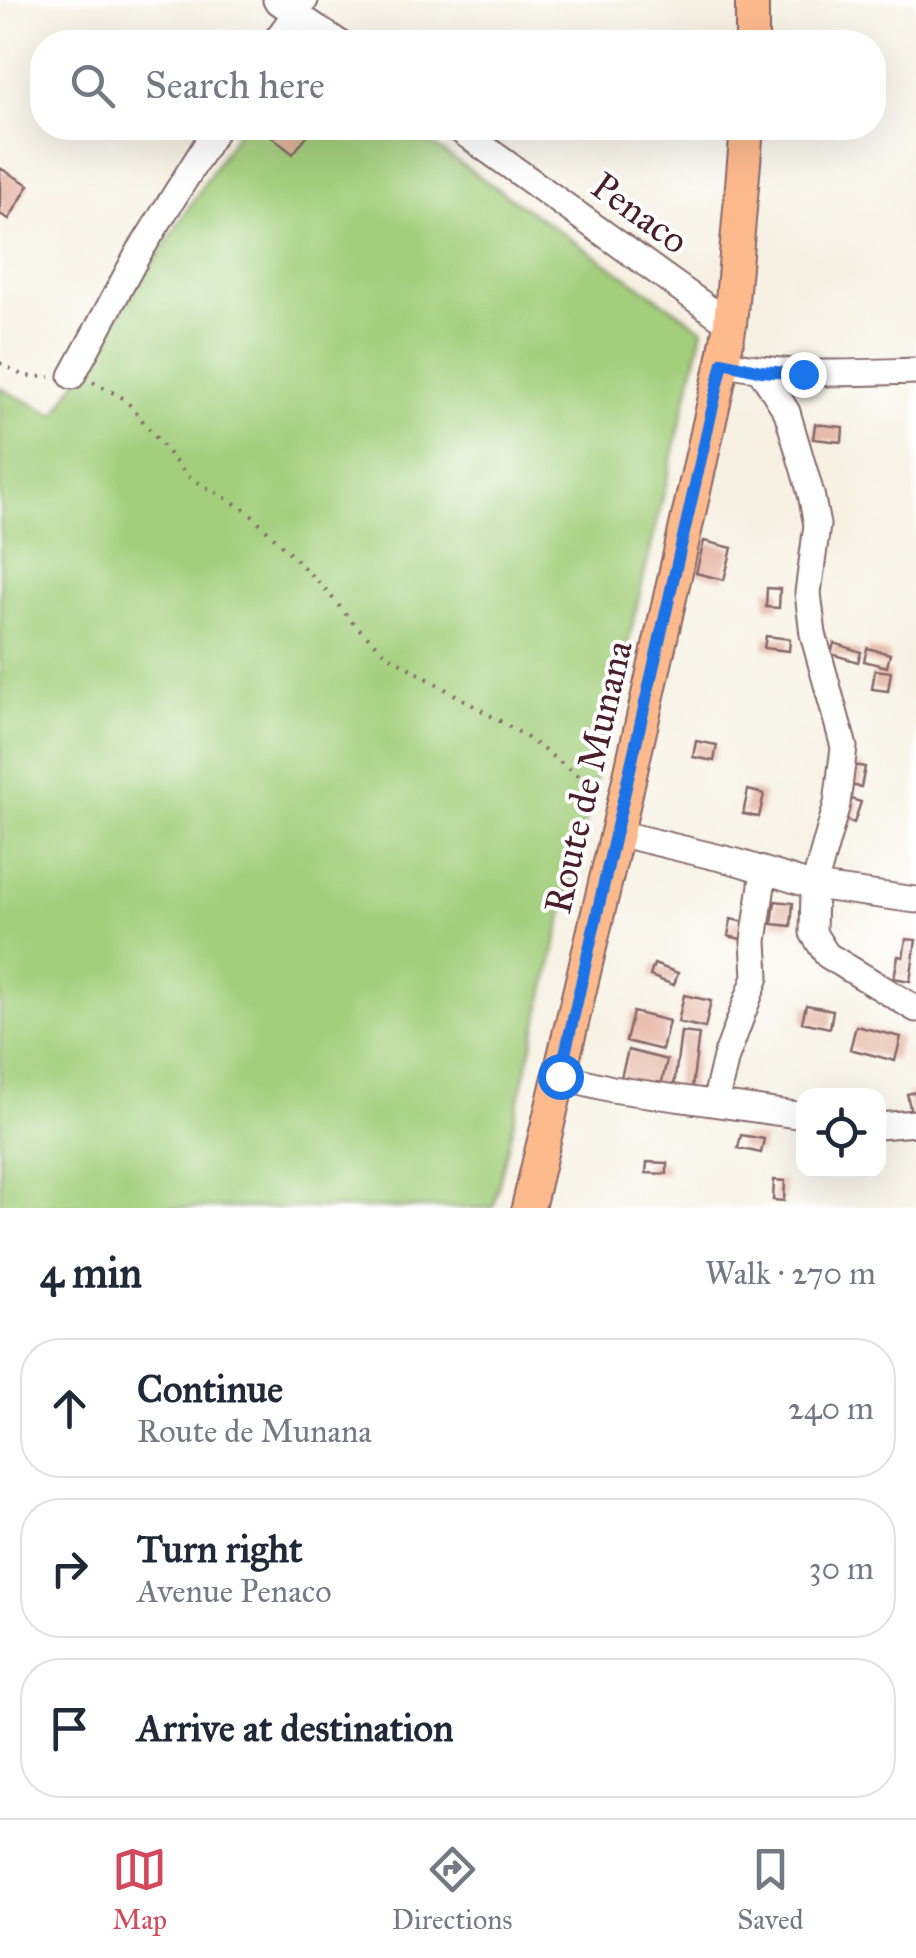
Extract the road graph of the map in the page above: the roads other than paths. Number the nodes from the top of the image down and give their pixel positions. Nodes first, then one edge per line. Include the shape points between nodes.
1 (752, 0) edge
2 (293, 4) edge
3 (281, 30) edge
4 (324, 30) edge
5 (752, 30) edge
6 (209, 140) edge
7 (473, 140) edge
8 (746, 140) edge
9 (730, 324) junction
10 (723, 362) junction
11 (761, 371) junction
12 (916, 371) edge
13 (72, 376) road end
14 (620, 820) junction
15 (764, 872) junction
16 (814, 886) junction
17 (916, 900) edge
18 (916, 1009) edge
19 (560, 1076) junction
20 (716, 1103) junction
21 (796, 1115) edge
22 (916, 1123) edge
23 (886, 1125) edge
24 (528, 1208) edge

1 - 5 main road
2 - 3 street
2 - 4 street
6 - 13 street
7 - 9 street, Penaco
8 - 9 main road, Route de Munana
9 - 10 main road, Route de Munana
10 - 11 street
10 - 14 main road, Route de Munana
11 - 12 street
11 - 16 street via 787,412 811,494 817,526 808,593 844,747 837,804
14 - 15 street
14 - 19 main road, Route de Munana
15 - 16 street
15 - 20 street via 756,977
16 - 17 street
16 - 18 street via 819,946
19 - 20 street
19 - 24 main road, Route de Munana
20 - 21 street
22 - 23 street

